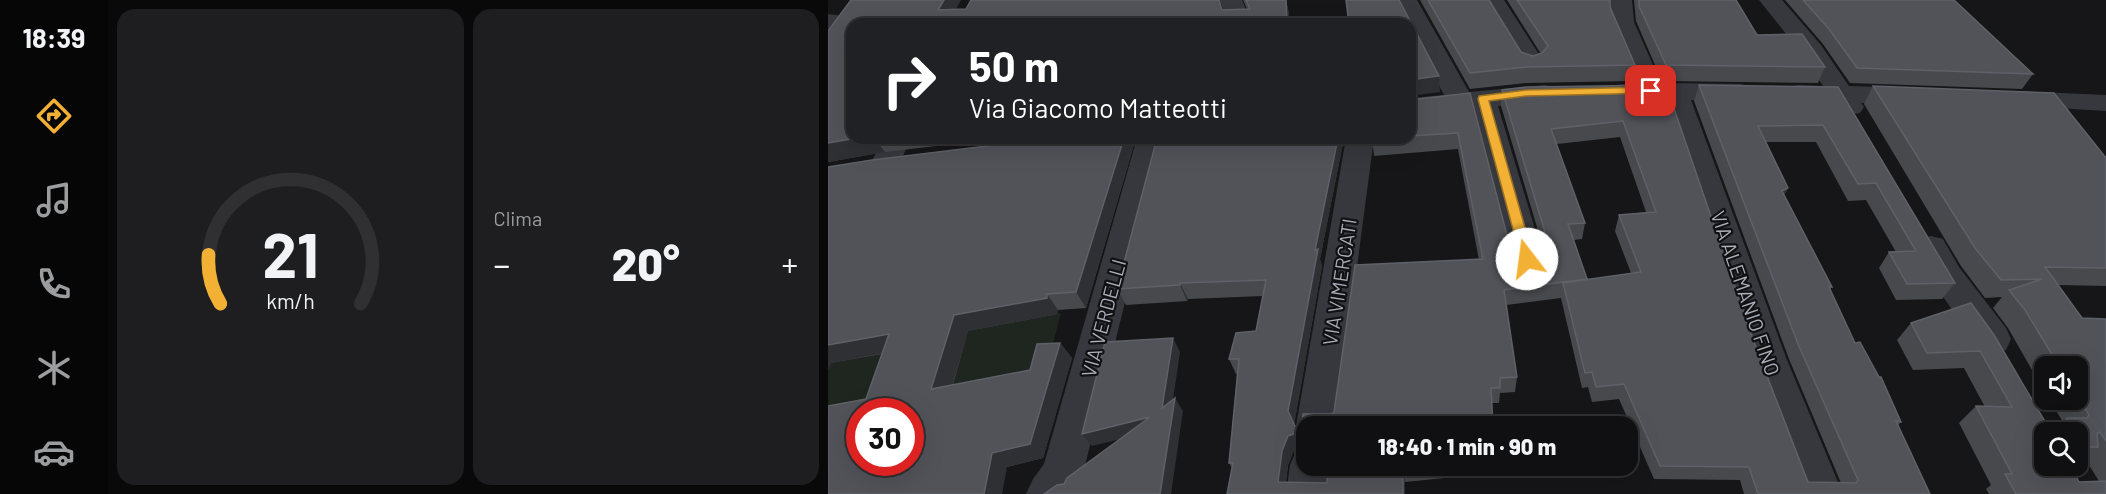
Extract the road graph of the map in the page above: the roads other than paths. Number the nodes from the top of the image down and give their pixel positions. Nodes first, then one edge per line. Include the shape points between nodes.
1 (1231, 0) edge
2 (1406, 0) edge
3 (1493, 0) edge
4 (1621, 0) edge
5 (1770, 0) edge
6 (1238, 18) edge
7 (828, 21) edge
8 (828, 32) edge
9 (1531, 62) edge
10 (1663, 91) junction
11 (1564, 92) edge
12 (1597, 92) edge
13 (1841, 93) junction
14 (1944, 97) edge
15 (1991, 98) edge
16 (1472, 100) junction
17 (2106, 103) edge
18 (1416, 105) edge
19 (1862, 129) edge
20 (893, 144) edge
21 (1149, 144) edge
22 (1359, 144) edge
23 (919, 160) edge
24 (1913, 217) edge
25 (1527, 259) edge
26 (2005, 361) edge
27 (1318, 416) edge
28 (1310, 476) edge
29 (1048, 494) edge
30 (1308, 494) edge
31 (1821, 494) edge

1 - 6 street
2 - 16 street
3 - 9 street
4 - 10 street, VIA ALEMANIO FINO via 1622,22
5 - 13 street via 1812,50
7 - 8 street via 836,21
10 - 12 street
10 - 13 street
10 - 31 street, VIA ALEMANIO FINO
11 - 16 street
13 - 14 street
13 - 19 street
15 - 17 street
16 - 18 street
16 - 25 street
20 - 23 street via 873,166
21 - 29 street, VIA VERDELLI via 1062,474
22 - 27 street, VIA VIMERCATI
24 - 26 street via 1947,276
28 - 30 street

